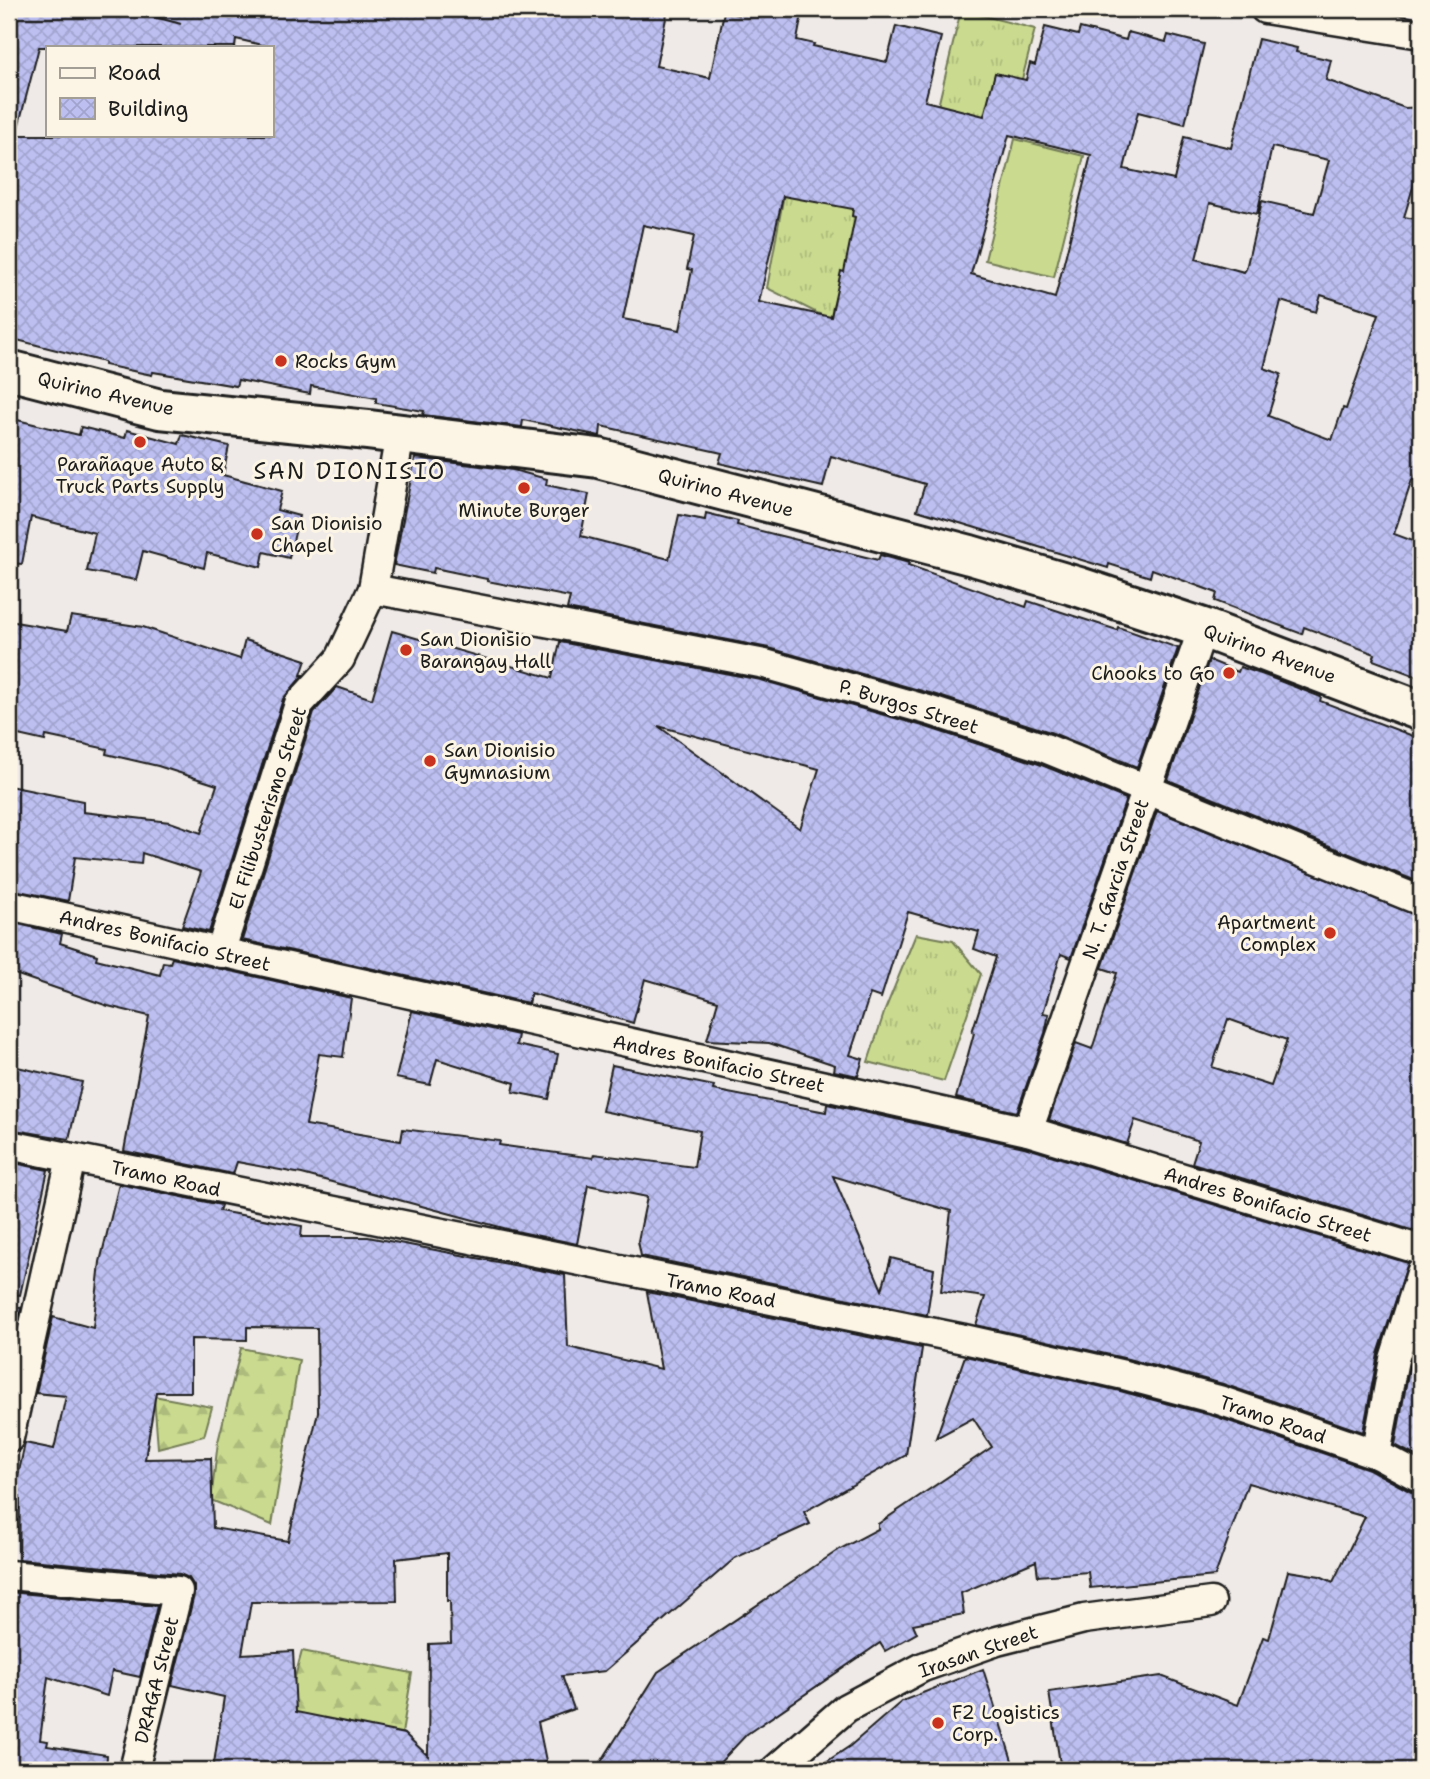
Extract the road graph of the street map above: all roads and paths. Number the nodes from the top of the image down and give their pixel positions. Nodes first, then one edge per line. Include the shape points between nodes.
1 (1265, 9) edge
2 (1421, 34) edge
3 (9, 370) edge
4 (400, 434) junction
5 (373, 589) junction
6 (1203, 628) junction
7 (1421, 711) edge
8 (1146, 790) junction
9 (1421, 901) edge
10 (9, 905) edge
11 (220, 953) junction
12 (1028, 1131) junction
13 (9, 1145) edge
14 (71, 1158) junction
15 (1421, 1250) edge
16 (1421, 1273) edge
17 (9, 1438) edge
18 (1376, 1454) junction
19 (1421, 1478) edge
20 (9, 1575) edge
21 (1211, 1602) dead end
22 (134, 1770) edge
23 (775, 1770) edge

1 - 2 street
3 - 4 main road, Quirino Avenue via 160,409
4 - 5 street, El Filibusterismo Street
4 - 6 main road, Quirino Avenue via 598,458 970,555
5 - 8 street, P. Burgos Street via 765,664 1045,748
5 - 11 street, El Filibusterismo Street via 340,659 299,704
6 - 7 main road, Quirino Avenue
6 - 8 street, N. T. Garcia Street
8 - 9 street, P. Burgos Street
8 - 12 street, N. T. Garcia Street
10 - 11 street, Andres Bonifacio Street
11 - 12 street, Andres Bonifacio Street
12 - 15 street, Andres Bonifacio Street
13 - 14 street, Tramo Road
14 - 17 street
14 - 18 street, Tramo Road via 991,1345 1207,1397
16 - 18 street via 1394,1359
18 - 19 street, Tramo Road
20 - 22 street, DRAGA Street via 178,1591
21 - 23 street, Irasan Street via 1084,1619 997,1641 923,1667 846,1708

